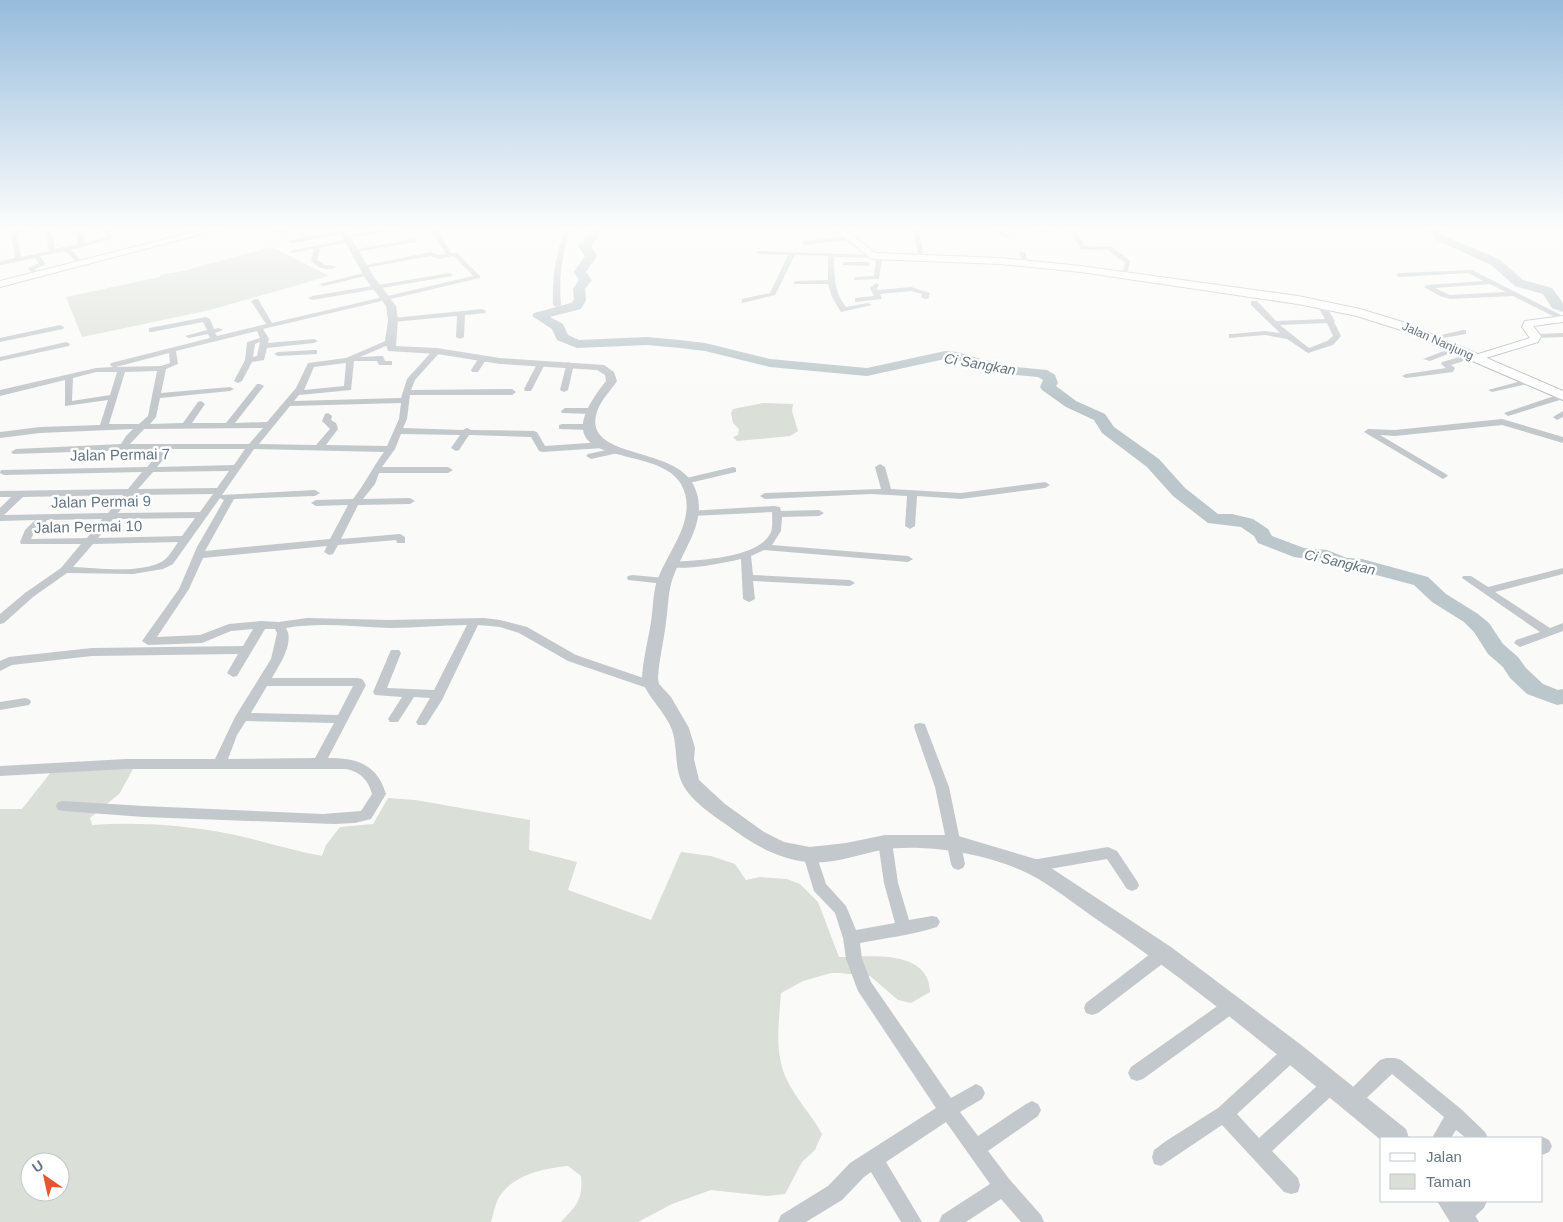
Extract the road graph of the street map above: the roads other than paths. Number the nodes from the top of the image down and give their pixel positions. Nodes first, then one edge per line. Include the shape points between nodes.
1 (383, 287) edge
2 (437, 287) edge
3 (556, 287) edge
4 (776, 287) edge
5 (832, 287) edge
6 (1192, 287) edge
7 (1427, 287) edge
8 (1502, 287) edge
9 (378, 288) junction
10 (1515, 294) junction
11 (925, 297) dead end
12 (312, 298) dead end
13 (387, 299) junction
14 (1258, 299) junction
15 (255, 301) dead end
16 (745, 301) dead end
17 (1277, 301) dead end
18 (837, 302) junction
19 (557, 305) dead end
20 (868, 305) dead end
21 (1321, 305) junction
22 (482, 311) dead end
23 (461, 313) junction
24 (1563, 319) edge
25 (393, 320) junction
26 (1331, 321) junction
27 (1273, 323) junction
28 (270, 325) junction
29 (235, 326) dead end
30 (60, 327) dead end
31 (259, 328) junction
32 (152, 330) dead end
33 (1462, 332) dead end
34 (213, 335) junction
35 (1563, 335) edge
36 (189, 336) dead end
37 (1232, 336) dead end
38 (1536, 336) junction
39 (460, 337) dead end
40 (1288, 337) junction
41 (1432, 338) junction
42 (0, 340) edge
43 (390, 341) junction
44 (264, 343) junction
45 (66, 344) dead end
46 (172, 349) junction
47 (1457, 349) junction
48 (437, 351) junction
49 (314, 352) junction
50 (278, 354) dead end
51 (1473, 357) junction
52 (0, 359) edge
53 (1427, 359) dead end
54 (249, 360) junction
55 (349, 360) junction
56 (389, 363) dead end
57 (541, 364) junction
58 (570, 364) junction
59 (311, 365) junction
60 (162, 368) junction
61 (122, 369) junction
62 (96, 370) junction
63 (69, 376) junction
64 (1406, 376) dead end
65 (238, 381) dead end
66 (1529, 381) junction
67 (260, 386) dead end
68 (528, 388) dead end
69 (230, 389) dead end
70 (564, 390) dead end
71 (1492, 390) dead end
72 (512, 392) dead end
73 (297, 393) junction
74 (0, 394) edge
75 (155, 396) junction
76 (406, 396) junction
77 (1563, 396) edge
78 (112, 397) junction
79 (201, 404) dead end
80 (288, 404) junction
81 (565, 411) dead end
82 (1508, 413) dead end
83 (328, 416) dead end
84 (590, 419) junction
85 (271, 425) junction
86 (186, 426) junction
87 (228, 426) junction
88 (104, 427) junction
89 (142, 427) junction
90 (562, 427) dead end
91 (84, 428) junction
92 (398, 431) junction
93 (467, 431) junction
94 (0, 435) edge
95 (1563, 440) edge
96 (252, 446) junction
97 (320, 446) junction
98 (124, 447) junction
99 (169, 447) junction
100 (65, 448) junction
101 (390, 448) junction
102 (456, 448) dead end
103 (603, 451) junction
104 (16, 452) dead end
105 (880, 467) dead end
106 (236, 468) junction
107 (148, 470) junction
108 (375, 470) junction
109 (448, 470) dead end
110 (732, 470) dead end
111 (4, 472) dead end
112 (1443, 476) dead end
113 (685, 481) junction
114 (1045, 485) dead end
115 (130, 492) junction
116 (888, 492) junction
117 (0, 494) edge
118 (20, 494) junction
119 (217, 494) junction
120 (912, 494) junction
121 (231, 497) junction
122 (410, 500) dead end
123 (354, 504) junction
124 (773, 510) junction
125 (1, 511) edge
126 (818, 512) dead end
127 (692, 513) junction
128 (202, 515) junction
129 (110, 516) junction
130 (44, 518) junction
131 (910, 526) dead end
132 (184, 539) junction
133 (401, 541) dead end
134 (87, 543) junction
135 (331, 547) junction
136 (764, 547) junction
137 (746, 554) junction
138 (199, 555) junction
139 (908, 558) dead end
140 (673, 565) junction
141 (65, 570) junction
142 (1563, 570) edge
143 (632, 578) dead end
144 (749, 578) junction
145 (1467, 578) dead end
146 (665, 581) junction
147 (850, 583) dead end
148 (1486, 591) junction
149 (749, 599) dead end
150 (0, 620) edge
151 (474, 622) junction
152 (261, 625) junction
153 (279, 626) junction
154 (1563, 627) edge
155 (1548, 632) junction
156 (1520, 643) dead end
157 (246, 650) junction
158 (395, 653) dead end
159 (0, 667) edge
160 (233, 673) dead end
161 (263, 682) junction
162 (651, 684) junction
163 (410, 694) junction
164 (436, 694) junction
165 (25, 702) dead end
166 (0, 706) edge
167 (242, 717) junction
168 (343, 719) junction
169 (394, 719) dead end
170 (422, 722) dead end
171 (920, 726) dead end
172 (319, 762) junction
173 (219, 764) junction
174 (0, 771) edge
175 (63, 806) dead end
176 (885, 842) junction
177 (955, 842) junction
178 (810, 855) junction
179 (958, 864) dead end
180 (1032, 866) junction
181 (1132, 886) dead end
182 (932, 922) dead end
183 (904, 930) junction
184 (851, 938) junction
185 (1164, 953) junction
186 (1232, 1005) junction
187 (1092, 1008) dead end
188 (1292, 1052) junction
189 (1137, 1073) dead end
190 (1332, 1084) junction
191 (976, 1092) dead end
192 (1352, 1100) junction
193 (948, 1110) junction
194 (1032, 1110) dead end
195 (1224, 1114) junction
196 (1455, 1117) junction
197 (1396, 1137) edge
198 (1442, 1137) edge
199 (1478, 1137) edge
200 (1265, 1145) dead end
201 (976, 1148) junction
202 (1160, 1157) dead end
203 (874, 1160) junction
204 (1291, 1185) dead end
205 (1003, 1187) junction
206 (788, 1222) edge
207 (912, 1222) edge
208 (949, 1222) edge
209 (1034, 1222) edge

1 - 9 street
2 - 13 street
3 - 19 street
4 - 16 street via 773,294
5 - 18 street
6 - 14 main road, Jalan Nanjung
7 - 10 street via 1450,297
8 - 10 street
9 - 12 street
9 - 13 street
10 - 24 street
11 - 18 street via 927,293 911,289 876,289 879,297
13 - 25 street
13 - 28 street
14 - 17 street
14 - 21 main road, Jalan Nanjung
14 - 27 street
15 - 28 street
18 - 20 street via 844,310
21 - 26 street
21 - 41 main road, Jalan Nanjung via 1394,322
22 - 23 street
23 - 25 street
23 - 39 street
24 - 38 main road via 1529,323 1527,327
25 - 43 street
26 - 27 street
26 - 40 street via 1337,336 1320,347 1308,351
27 - 40 street
28 - 31 street
29 - 34 street
30 - 42 street
31 - 34 street
31 - 44 street
32 - 34 street via 206,319
33 - 41 street
34 - 36 street
34 - 46 street
35 - 38 street
37 - 40 street via 1265,333
38 - 51 main road via 1531,342
41 - 47 main road, Jalan Nanjung
43 - 48 street via 394,349
43 - 55 street
44 - 49 street via 313,338
44 - 54 street via 261,358
44 - 54 street via 251,342
45 - 52 street
46 - 60 street via 174,364
46 - 62 street
47 - 51 main road, Jalan Nanjung
47 - 53 street
48 - 57 street via 479,364
48 - 76 street via 417,371
49 - 50 street
49 - 59 street
51 - 64 street via 1445,364 1450,370
51 - 66 main road, Jalan Nanjung
54 - 65 street
55 - 56 street via 380,358 382,363
55 - 59 street
55 - 73 street via 348,388
57 - 58 street
57 - 68 street
58 - 70 street
58 - 84 street via 600,367 610,374 612,381
59 - 73 street
60 - 61 street
60 - 75 street
61 - 62 street
61 - 78 street
62 - 63 street
63 - 74 street
63 - 78 street via 68,404
66 - 71 street
66 - 77 main road, Jalan Nanjung
67 - 87 street
69 - 75 street
72 - 76 street
73 - 80 street
75 - 89 street via 152,417
76 - 80 street
76 - 92 street via 406,408
77 - 82 street
78 - 88 street
79 - 86 street
80 - 85 street
81 - 84 street
83 - 97 street via 326,421 334,428
84 - 90 street
84 - 103 street
85 - 87 street
85 - 96 street
86 - 87 street
86 - 89 street
88 - 89 street
88 - 91 street
89 - 98 street
91 - 94 street
91 - 100 street
92 - 93 street
92 - 101 street
93 - 102 street
93 - 103 street via 534,434 542,449
95 - 112 street via 1502,422 1395,433 1368,432
96 - 97 street
96 - 99 street
96 - 106 street
97 - 101 street
98 - 99 street
98 - 100 street
99 - 107 street
100 - 104 street
101 - 108 street
103 - 113 street via 660,462
105 - 116 street
106 - 107 street, Jalan Permai 7
106 - 119 street
107 - 111 street, Jalan Permai 7
107 - 115 street
108 - 109 street
108 - 123 street via 370,484
110 - 113 street
113 - 127 street
114 - 120 street via 1005,488 976,495
115 - 118 street
115 - 119 street
115 - 129 street
116 - 120 street
116 - 124 street via 765,496
117 - 118 street
118 - 125 street, Jalan Permai 9
119 - 121 street
119 - 128 street
120 - 131 street
121 - 123 street via 316,498
121 - 138 street
122 - 123 street
123 - 135 street
124 - 126 street
124 - 127 street
124 - 136 street via 775,534
125 - 130 street, Jalan Permai 9
127 - 140 street
128 - 129 street, Jalan Permai 9
128 - 132 street
129 - 130 street, Jalan Permai 9
129 - 134 street
130 - 134 street, Jalan Permai 10 via 29,532 25,542
132 - 134 street, Jalan Permai 10
132 - 141 street via 169,562 157,569
133 - 135 street via 400,537
134 - 141 street
135 - 138 street via 261,548
136 - 137 street
136 - 139 street
137 - 140 street
137 - 144 street
138 - 152 street via 184,589 148,641 202,639 224,629
140 - 146 street
141 - 150 street
142 - 148 street
143 - 146 street
144 - 147 street
144 - 149 street
145 - 148 street
146 - 162 street via 651,661
148 - 155 street
151 - 153 street via 389,624 319,620
151 - 162 street via 516,627 539,636 572,658
151 - 164 street via 440,692
152 - 153 street
152 - 157 street
153 - 161 street via 283,633 282,643 277,659
154 - 155 street
155 - 156 street
157 - 159 street via 92,652 9,661
157 - 160 street
158 - 163 street via 378,691
161 - 167 street
161 - 168 street via 356,681 360,685
162 - 178 street via 680,728 686,748 688,775 696,790 769,845
163 - 164 street
163 - 169 street
164 - 170 street via 436,700
165 - 166 street
167 - 168 street
167 - 173 street
168 - 172 street
171 - 177 street via 942,787
172 - 173 street
172 - 175 street via 355,764 364,769 379,794 366,815 334,820 301,816 134,813
173 - 174 street via 126,764
176 - 177 street
176 - 178 street
176 - 183 street via 891,883
177 - 179 street
177 - 180 street
178 - 184 street via 819,887 841,910
180 - 181 street via 1108,853
180 - 185 street
182 - 183 street
183 - 184 street
184 - 193 street via 854,959 864,986
185 - 186 street
185 - 187 street
186 - 188 street
186 - 189 street
188 - 190 street
188 - 195 street
190 - 192 street
190 - 200 street
191 - 193 street
192 - 196 street via 1386,1066 1392,1065 1453,1112
192 - 197 street
193 - 201 street
193 - 203 street
194 - 201 street
195 - 202 street
195 - 204 street
196 - 198 street
196 - 199 street
201 - 205 street
203 - 206 street via 857,1170 835,1192
203 - 207 street
205 - 208 street
205 - 209 street

